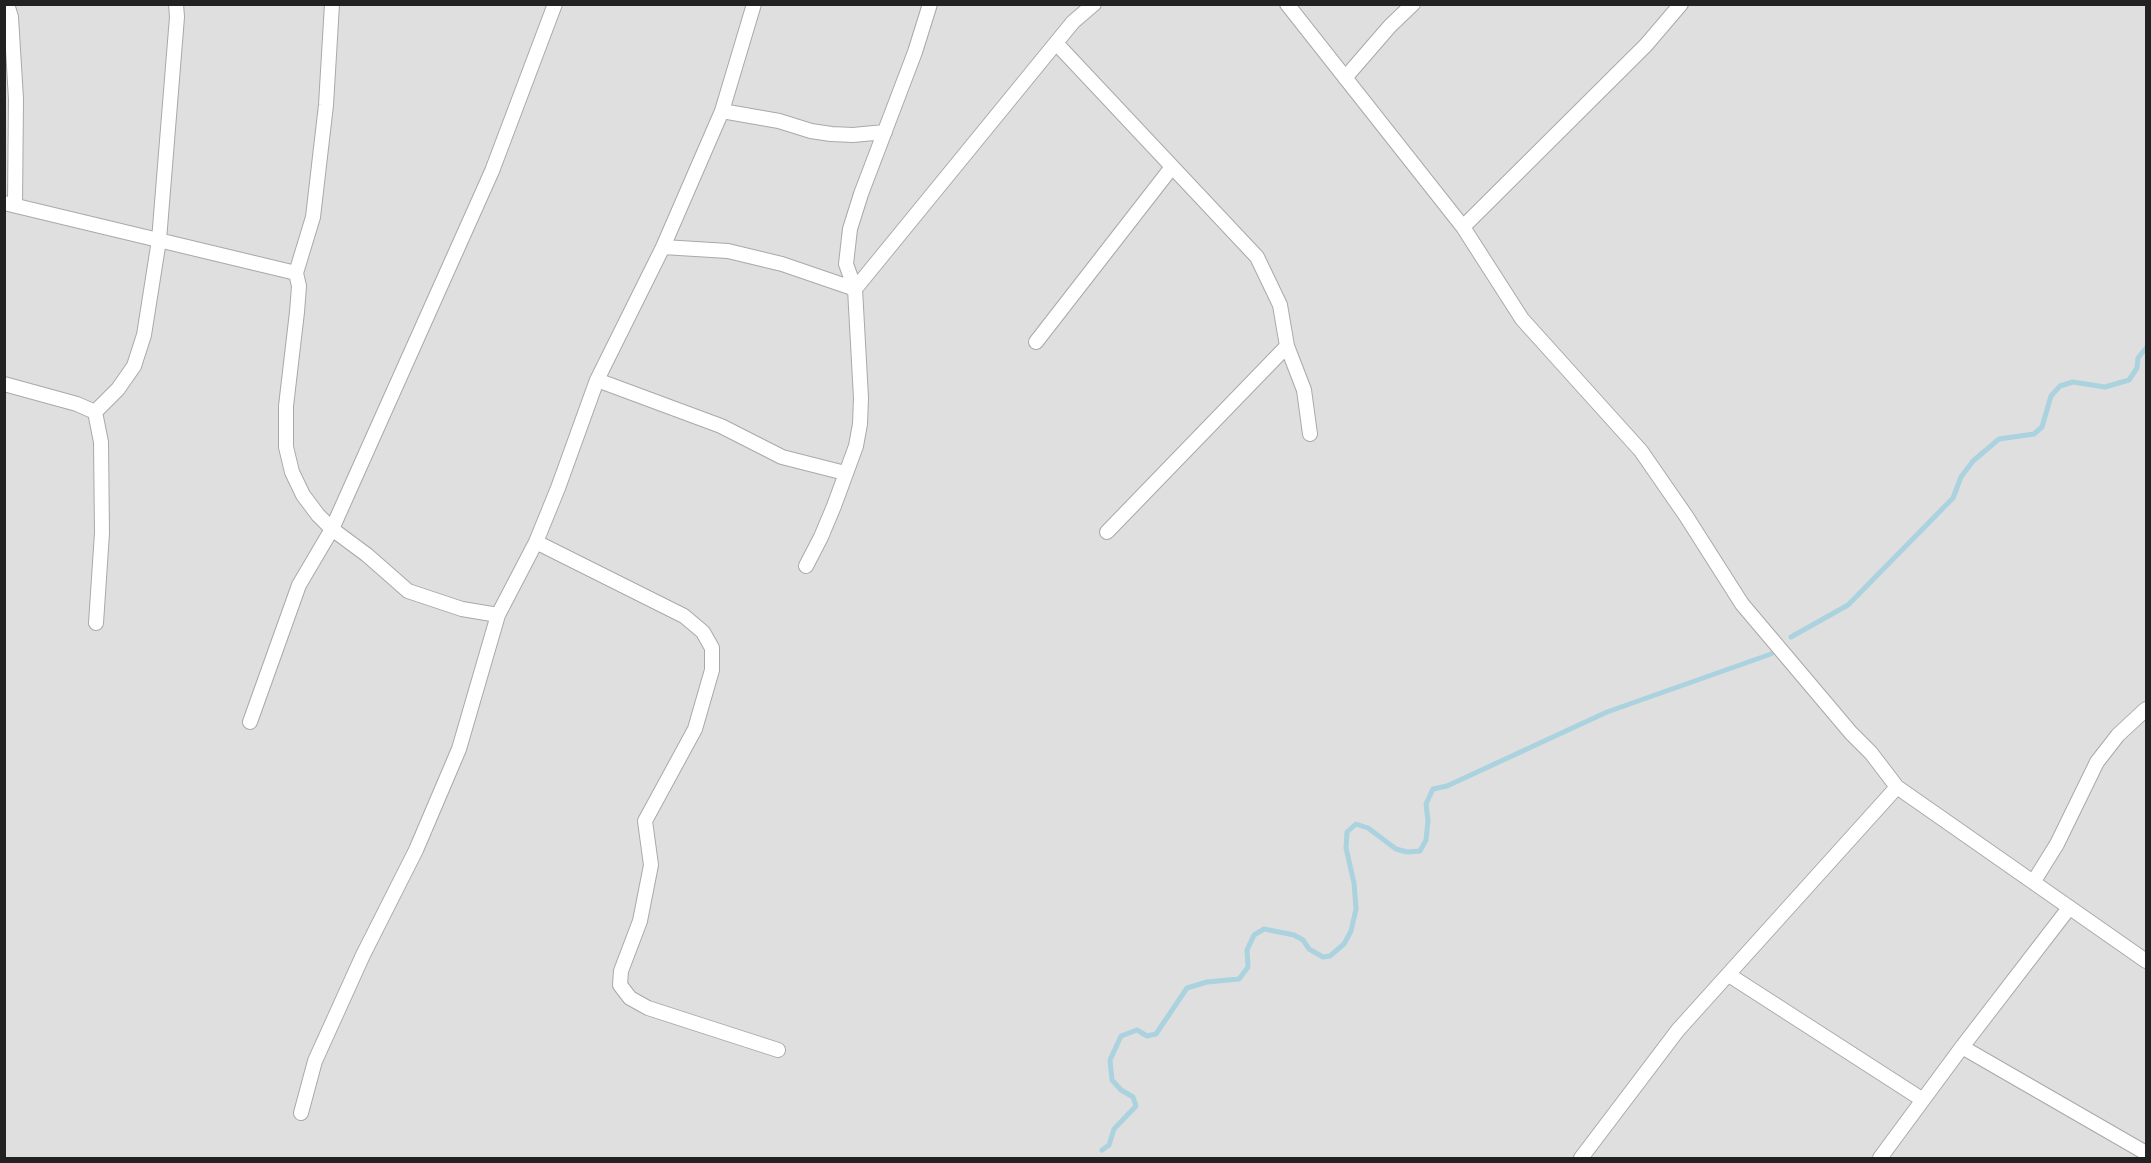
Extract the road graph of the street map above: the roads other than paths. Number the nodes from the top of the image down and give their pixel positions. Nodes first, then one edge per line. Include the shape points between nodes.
1 (7, 4) edge
2 (176, 4) edge
3 (332, 4) edge
4 (555, 4) edge
5 (753, 4) edge
6 (930, 4) edge
7 (1094, 4) edge
8 (1287, 4) edge
9 (1413, 4) edge
10 (1681, 4) edge
11 (1056, 43) junction
12 (1345, 78) junction
13 (722, 111) junction
14 (885, 132) junction
15 (1172, 167) junction
16 (10, 204) edge
17 (1463, 227) junction
18 (159, 240) junction
19 (663, 247) junction
20 (296, 273) junction
21 (855, 289) junction
22 (1036, 342) dead end
23 (1287, 346) junction
24 (597, 380) junction
25 (4, 384) edge
26 (95, 412) junction
27 (1310, 434) dead end
28 (845, 473) junction
29 (332, 529) junction
30 (1107, 532) dead end
31 (536, 542) junction
32 (806, 566) dead end
33 (498, 615) junction
34 (96, 623) dead end
35 (2146, 709) edge
36 (250, 722) dead end
37 (1897, 787) junction
38 (2034, 881) junction
39 (2069, 908) junction
40 (2146, 961) edge
41 (1729, 975) junction
42 (1962, 1047) junction
43 (778, 1050) dead end
44 (1923, 1100) junction
45 (301, 1113) dead end
46 (2146, 1153) edge
47 (1581, 1158) edge
48 (1880, 1158) edge

1 - 16 street via 16,99
2 - 18 street
3 - 20 street via 313,217
4 - 29 street via 492,171
5 - 13 street
6 - 14 street
7 - 11 street
8 - 12 street
9 - 12 street
10 - 17 street via 1646,45
11 - 15 street
11 - 21 street
12 - 17 street
13 - 14 street via 831,134
13 - 19 street
14 - 21 street via 850,229 846,264
15 - 22 street
15 - 23 street via 1257,257 1280,305
16 - 18 street
17 - 37 street via 1522,319 1641,451 1742,604
18 - 20 street
18 - 26 street via 144,335 134,366
19 - 21 street via 728,251 782,264
19 - 24 street
20 - 29 street via 298,304 286,406 286,447 303,495
21 - 28 street via 860,424
23 - 27 street via 1304,390
23 - 30 street
24 - 28 street via 721,426 782,456
24 - 31 street
25 - 26 street
26 - 34 street via 101,442 102,533
28 - 32 street
29 - 33 street via 408,591 462,609
29 - 36 street via 299,585
31 - 33 street
31 - 43 street via 684,616 703,632 712,648 712,670 695,729 645,821 651,865 640,921 621,971 620,985 630,998 648,1008
33 - 45 street via 459,748 416,850 315,1061
35 - 38 street via 2097,762 2057,844
37 - 38 street
37 - 41 street
38 - 39 street
39 - 40 street
39 - 42 street
41 - 44 street
41 - 47 street via 1678,1030
42 - 44 street
42 - 46 street
44 - 48 street

